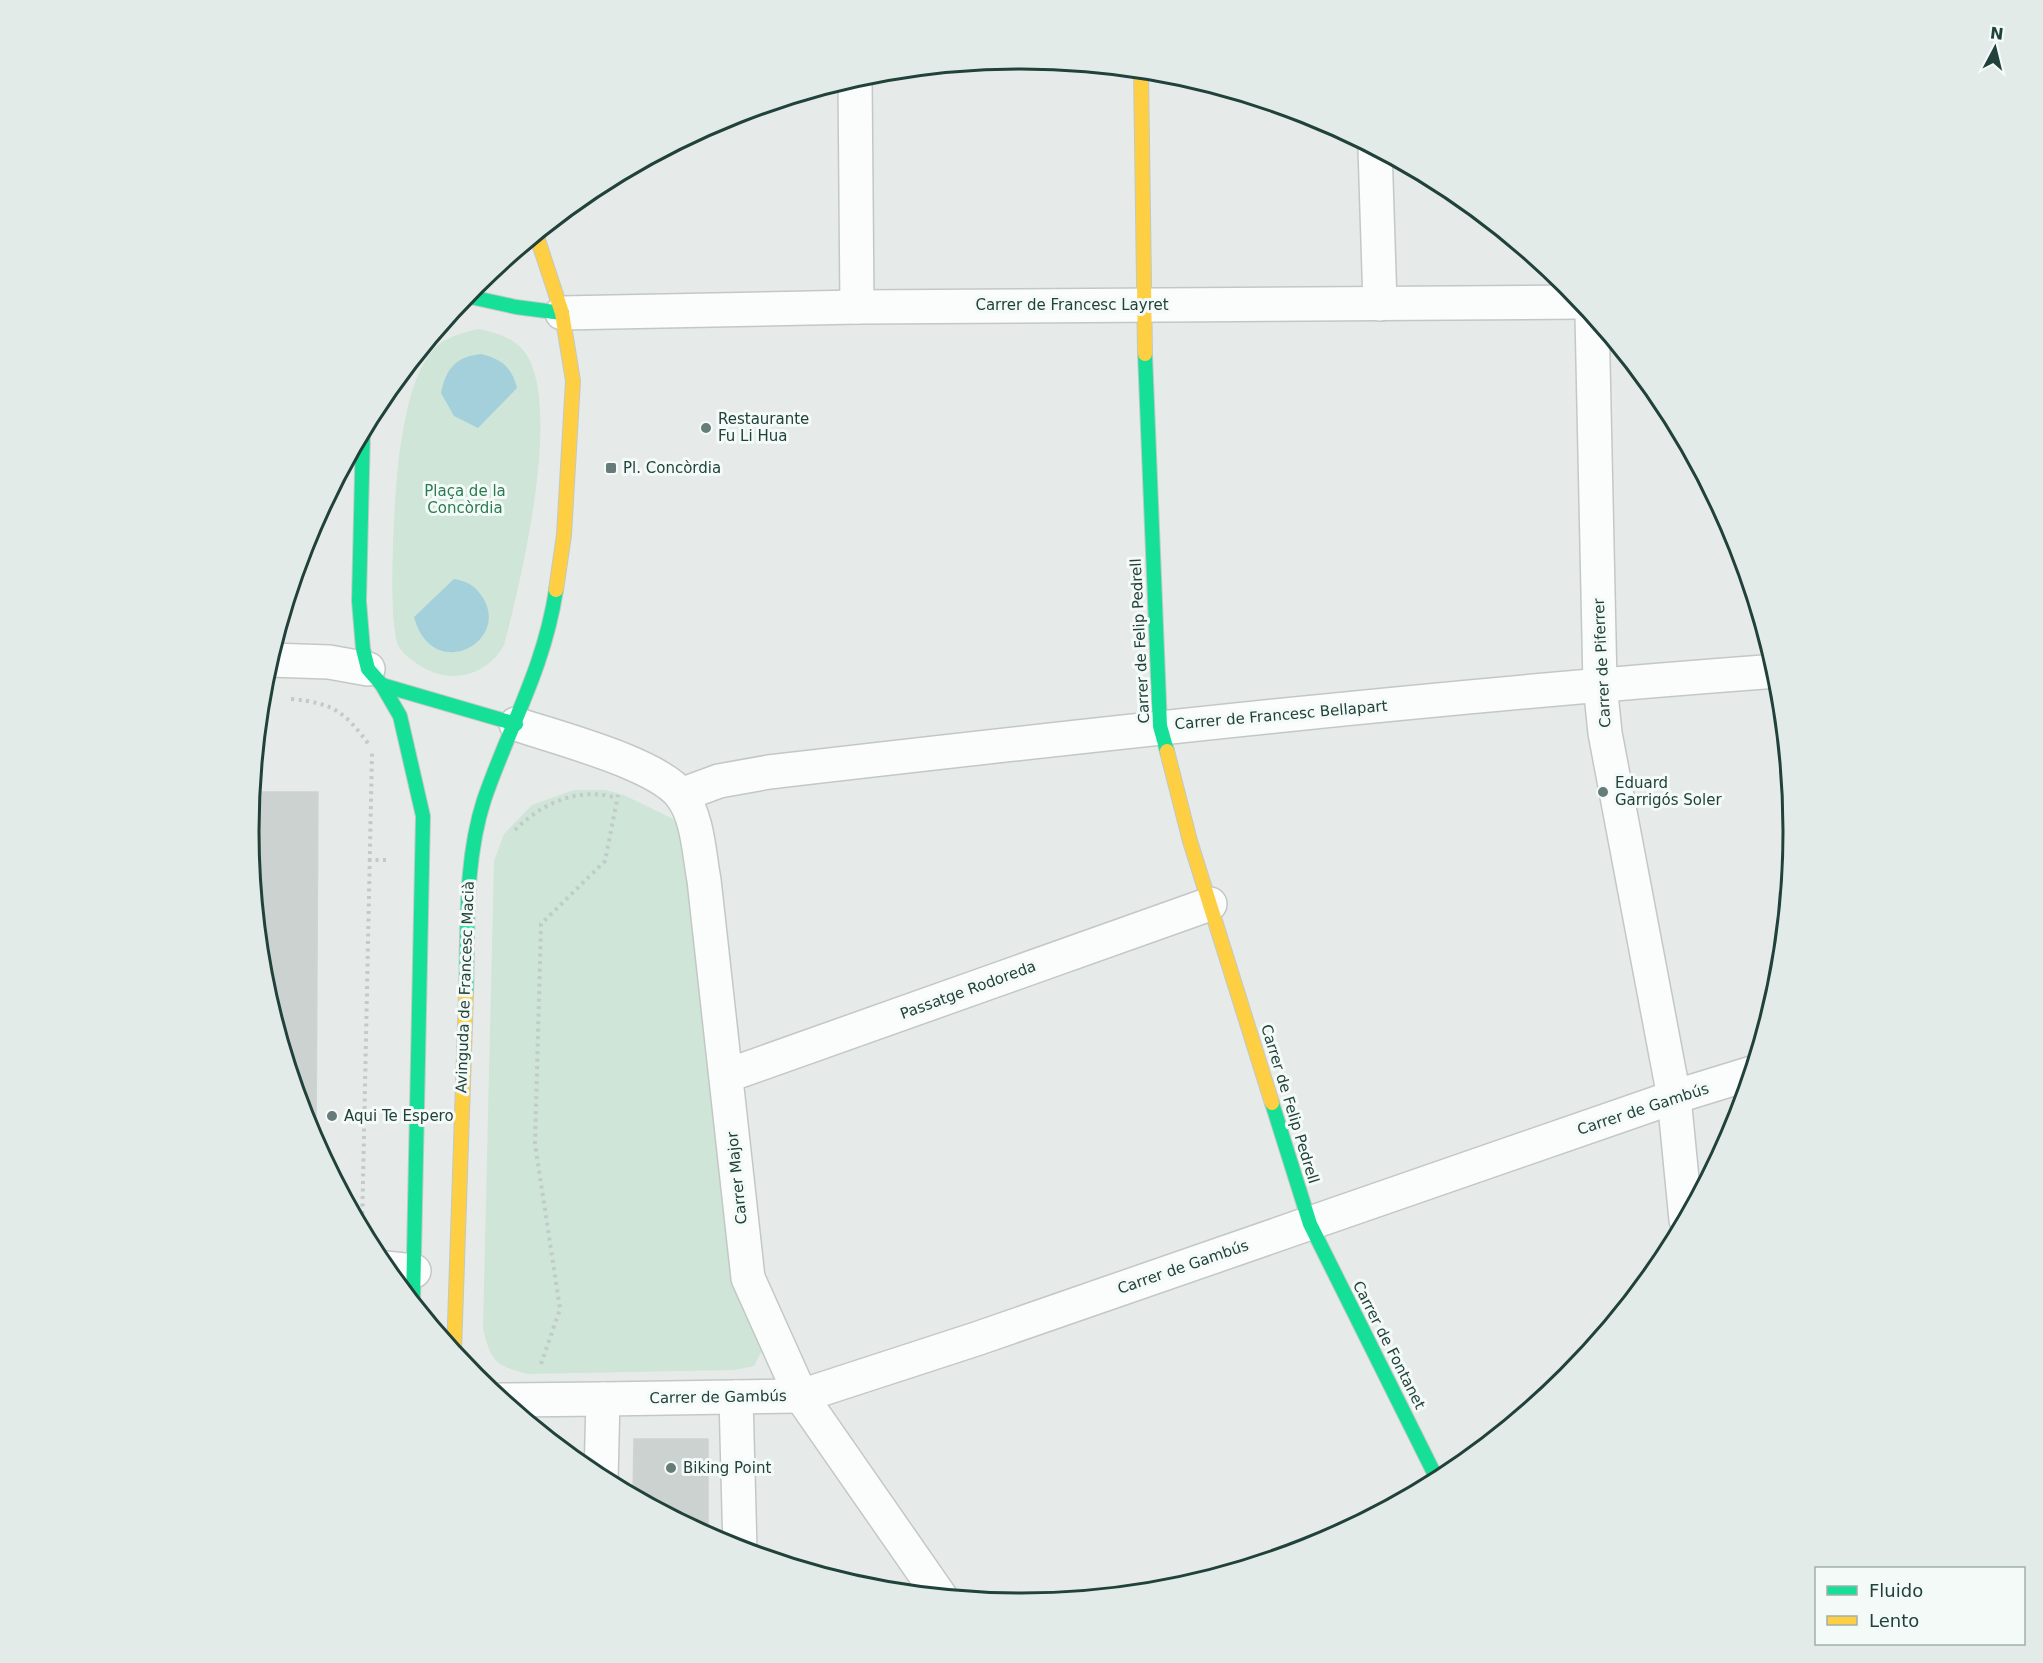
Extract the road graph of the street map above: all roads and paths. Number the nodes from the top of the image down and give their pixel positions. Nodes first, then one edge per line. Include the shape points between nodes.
1 (1142, 79) edge
2 (855, 88) edge
3 (1375, 157) edge
4 (539, 242) edge
5 (477, 298) edge
6 (1570, 302) edge
7 (1143, 304) junction
8 (1380, 304) junction
9 (858, 307) junction
10 (562, 314) junction
11 (1592, 326) edge
12 (363, 447) edge
13 (279, 660) edge
14 (1767, 673) edge
15 (375, 677) junction
16 (275, 680) edge
17 (1600, 684) junction
18 (516, 724) junction
19 (1160, 726) junction
20 (681, 795) junction
21 (509, 836) dead end
22 (368, 860) junction
23 (389, 860) dead end
24 (1210, 904) junction
25 (726, 1076) junction
26 (1744, 1076) edge
27 (1674, 1097) junction
28 (1685, 1208) edge
29 (362, 1215) edge
30 (1310, 1224) junction
31 (400, 1270) edge
32 (454, 1341) edge
33 (540, 1365) dead end
34 (801, 1396) junction
35 (736, 1397) junction
36 (603, 1399) junction
37 (513, 1400) edge
38 (601, 1467) edge
39 (1434, 1472) edge
40 (740, 1540) edge
41 (935, 1588) edge

1 - 7 main road, Carrer de Felip Pedrell
2 - 9 street
3 - 8 street
4 - 10 main road
5 - 10 main road
6 - 8 street, Carrer de Francesc Layret
7 - 8 street, Carrer de Francesc Layret
7 - 9 street, Carrer de Francesc Layret
7 - 19 main road, Carrer de Felip Pedrell
9 - 10 street, Carrer de Francesc Layret
10 - 18 main road via 573,390 564,535 543,654
11 - 17 street, Carrer de Piferrer
12 - 15 main road via 360,629
13 - 15 street via 329,662
14 - 17 street, Carrer de Francesc Bellapart
15 - 18 main road
15 - 31 main road via 400,716 423,816
16 - 22 path via 276,697 324,704 349,718 372,749
17 - 19 street, Carrer de Francesc Bellapart
17 - 27 street, Carrer de Piferrer via 1605,733
18 - 20 street, Carrer Major via 658,776
18 - 32 main road, Avinguda de Francesc Macià via 484,801 469,870
19 - 20 street, Carrer de Francesc Bellapart via 769,772 719,781
19 - 24 main road, Carrer de Felip Pedrell
20 - 25 street, Carrer Major via 693,822 704,880
21 - 33 path via 534,812 568,797 617,798 605,861 541,924 535,1144 560,1309
22 - 23 path
22 - 29 path
24 - 25 street, Passatge Rodoreda
24 - 30 main road, Carrer de Felip Pedrell
25 - 34 street, Carrer Major via 748,1278
26 - 27 street, Carrer de Gambús
27 - 28 street, Carrer de Piferrer
27 - 30 street, Carrer de Gambús
30 - 34 street, Carrer de Gambús
30 - 39 main road, Carrer de Fontanet
34 - 35 street, Carrer de Gambús
34 - 41 street, Carrer Major
35 - 36 street, Carrer de Gambús
35 - 40 street
36 - 37 street
36 - 38 street

